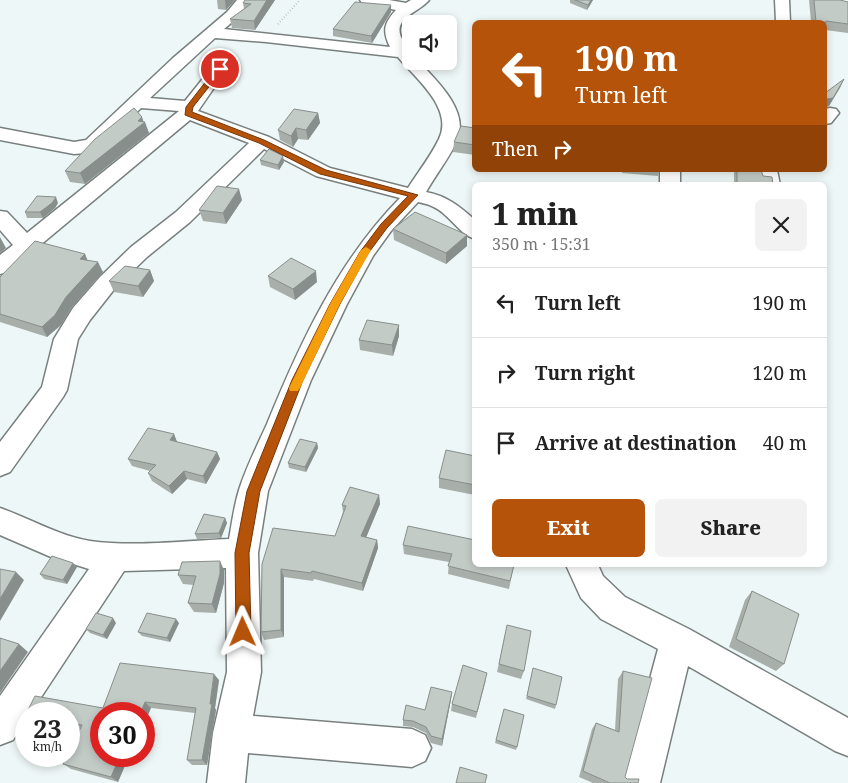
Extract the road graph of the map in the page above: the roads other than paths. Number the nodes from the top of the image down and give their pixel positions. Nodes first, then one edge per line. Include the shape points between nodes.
1 (245, 0) edge
2 (367, 0) edge
3 (782, 0) edge
4 (415, 4) edge
5 (783, 20) edge
6 (211, 33) junction
7 (400, 53) junction
8 (220, 69) dead end
9 (136, 102) junction
10 (189, 110) junction
11 (2, 137) edge
12 (262, 141) junction
13 (414, 195) junction
14 (0, 217) edge
15 (472, 229) edge
16 (26, 245) junction
17 (0, 267) edge
18 (0, 464) edge
19 (0, 521) edge
20 (242, 553) junction
21 (116, 557) junction
22 (583, 567) edge
23 (677, 641) junction
24 (0, 727) edge
25 (231, 733) junction
26 (848, 738) edge
27 (412, 748) dead end
28 (226, 783) edge
29 (641, 783) edge

1 - 6 street
2 - 4 street
3 - 5 street
4 - 7 street via 400,14 391,31
6 - 7 street
6 - 9 street
7 - 13 street via 439,92 460,128 450,137
8 - 10 street
9 - 10 street
9 - 11 street via 86,147
10 - 12 street
10 - 16 street
12 - 13 street via 323,172
12 - 18 street via 183,217 139,252 81,314 66,339 54,390
13 - 15 street via 436,200 450,208
13 - 20 street via 363,254 298,380 253,491
14 - 16 street
16 - 17 street
19 - 21 street via 62,548
20 - 21 street
20 - 25 street via 244,672
21 - 24 street
22 - 23 street via 592,587 613,608
23 - 26 street
23 - 29 street
25 - 27 street
25 - 28 street

